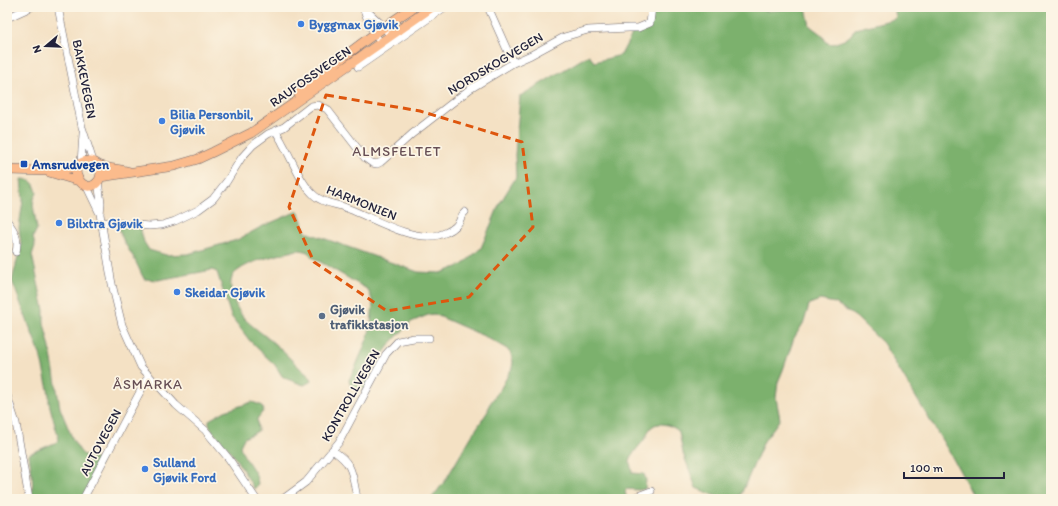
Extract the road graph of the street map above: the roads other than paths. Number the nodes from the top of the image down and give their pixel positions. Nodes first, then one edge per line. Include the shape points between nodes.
1 (32, 7) edge
2 (58, 7) edge
3 (363, 7) edge
4 (414, 7) edge
5 (432, 7) edge
6 (445, 7) edge
7 (488, 7) edge
8 (652, 7) edge
9 (7, 18) edge
10 (384, 27) junction
11 (390, 35) junction
12 (378, 38) junction
13 (513, 63) junction
14 (358, 67) dead end
15 (276, 131) junction
16 (84, 132) junction
17 (96, 163) junction
18 (79, 165) junction
19 (7, 170) edge
20 (48, 171) junction
21 (130, 172) junction
22 (99, 179) junction
23 (82, 183) junction
24 (465, 212) dead end
25 (100, 214) junction
26 (7, 221) edge
27 (102, 222) junction
28 (16, 252) dead end
29 (429, 338) dead end
30 (149, 376) junction
31 (7, 395) edge
32 (332, 450) junction
33 (651, 492) dead end
34 (29, 499) edge
35 (83, 499) edge
36 (256, 499) edge
37 (283, 499) edge
38 (359, 499) edge
39 (630, 499) edge

1 - 9 street
2 - 16 street, BAKKEVEGEN
3 - 10 street
3 - 12 street
4 - 10 main road, RAUFOSSVEGEN
5 - 11 main road, RAUFOSSVEGEN
6 - 14 street
7 - 13 street
8 - 13 street, NORDSKOGVEGEN via 650,23 638,28 576,32
10 - 11 street
10 - 12 main road, RAUFOSSVEGEN
11 - 12 main road, RAUFOSSVEGEN
12 - 21 main road, RAUFOSSVEGEN via 251,133 186,163
13 - 15 street, NORDSKOGVEGEN via 459,96 378,164 370,162 327,109 316,105 307,108
15 - 24 street, HARMONIEN via 302,178 315,196 324,201 407,233 423,236 438,235 451,230 459,223
15 - 27 street via 247,150 218,193 198,210 162,225
16 - 17 street, BAKKEVEGEN
16 - 18 street, BAKKEVEGEN
17 - 18 main road, RAUFOSSVEGEN via 86,160
17 - 21 main road, RAUFOSSVEGEN
17 - 22 main road via 101,171
18 - 20 main road, RAUFOSSVEGEN
18 - 23 main road via 76,174
19 - 20 main road, RAUFOSSVEGEN
20 - 23 main road, RAUFOSSVEGEN
21 - 22 main road, RAUFOSSVEGEN
22 - 23 main road, RAUFOSSVEGEN via 92,185
22 - 25 street
23 - 25 street
25 - 27 street
26 - 28 street via 16,235
27 - 30 street via 112,284 122,325 141,367
29 - 32 street, KONTROLLVEGEN via 398,341 386,354 339,442
30 - 35 street, AUTOVEGEN
30 - 36 street via 176,405 205,430 229,459
31 - 34 street via 16,423
32 - 37 street, KONTROLLVEGEN via 306,482
32 - 38 street via 351,467
33 - 39 street

